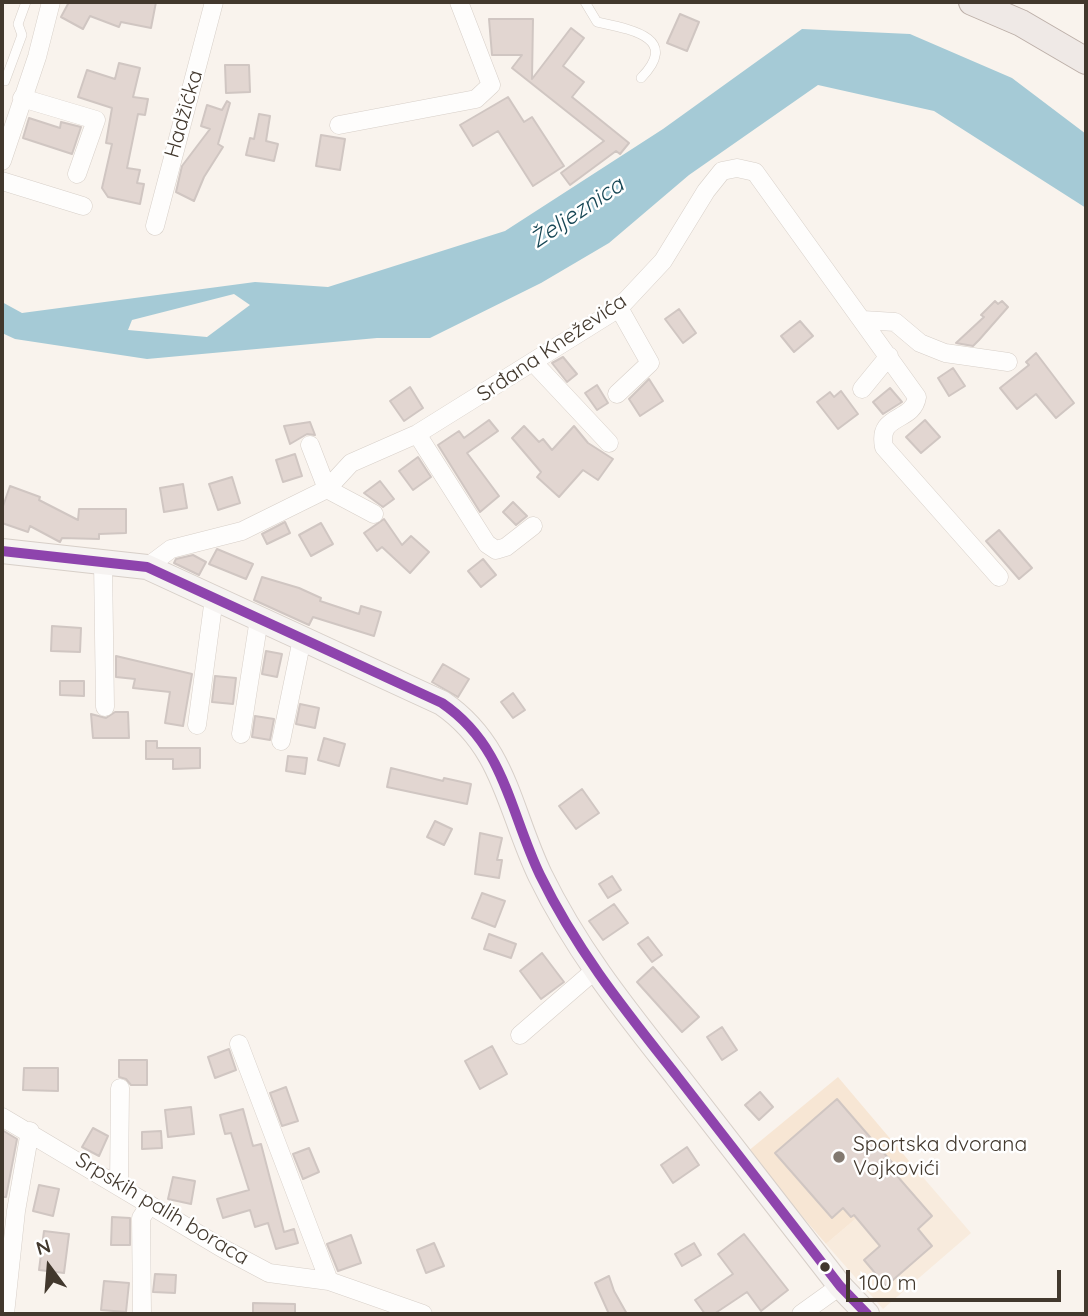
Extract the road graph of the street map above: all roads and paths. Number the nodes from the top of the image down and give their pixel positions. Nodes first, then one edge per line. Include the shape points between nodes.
1 (26, 2) edge
2 (51, 2) edge
3 (214, 2) edge
4 (459, 2) edge
5 (585, 2) edge
6 (972, 2) edge
7 (1086, 61) edge
8 (641, 78) dead end
9 (2, 80) edge
10 (23, 98) junction
11 (340, 125) dead end
12 (2, 161) edge
13 (77, 174) dead end
14 (2, 181) edge
15 (83, 206) dead end
16 (155, 226) dead end
17 (619, 308) junction
18 (863, 320) junction
19 (889, 356) junction
20 (1008, 362) dead end
21 (534, 363) junction
22 (862, 389) dead end
23 (617, 394) dead end
24 (418, 434) junction
25 (609, 443) dead end
26 (310, 444) dead end
27 (327, 489) junction
28 (374, 514) dead end
29 (533, 526) dead end
30 (2, 551) edge
31 (103, 562) junction
32 (147, 567) junction
33 (999, 577) dead end
34 (215, 598) junction
35 (259, 619) junction
36 (302, 639) junction
37 (105, 707) dead end
38 (197, 725) dead end
39 (241, 734) dead end
40 (281, 741) dead end
41 (594, 971) junction
42 (520, 1035) dead end
43 (239, 1044) dead end
44 (120, 1088) dead end
45 (2, 1116) edge
46 (30, 1131) junction
47 (119, 1184) junction
48 (149, 1206) junction
49 (329, 1281) junction
50 (840, 1286) junction
51 (5, 1314) edge
52 (142, 1314) edge
53 (423, 1314) edge
54 (801, 1314) edge
55 (867, 1314) edge

1 - 9 lane via 19,24 22,34
2 - 10 street
3 - 16 street, Hadžićka
4 - 11 street via 491,85 476,99
5 - 8 lane via 597,22 638,31 651,39 654,64
6 - 7 main road via 1021,23
10 - 12 street
10 - 13 street via 96,120
14 - 15 street
17 - 18 street, Srđana Kneževića via 663,261 722,172 737,169 755,172
17 - 21 street, Srđana Kneževića
17 - 23 street via 650,363
18 - 19 street, Srđana Kneževića
18 - 20 street via 895,322 920,343 945,353
19 - 22 street
19 - 33 street, Srđana Kneževića via 917,397 912,408 885,426 884,447
21 - 24 street, Srđana Kneževića
21 - 25 street
24 - 27 street, Srđana Kneževića via 351,463
24 - 29 street via 487,544 496,550 506,547
26 - 27 street
27 - 28 street
27 - 32 street, Srđana Kneževića via 242,531 172,549
30 - 31 main road
31 - 32 main road
31 - 37 street
32 - 34 main road
34 - 35 main road
34 - 38 street
35 - 36 main road
35 - 39 street
36 - 40 street
36 - 41 main road via 442,703 478,734 539,873
41 - 42 street
41 - 50 main road
43 - 49 street
44 - 47 street
45 - 46 street, Srpskih palih boraca
46 - 47 street, Srpskih palih boraca
46 - 51 street
47 - 48 street, Srpskih palih boraca
48 - 49 street, Srpskih palih boraca via 269,1272
48 - 52 street via 141,1218
49 - 53 street, Srpskih palih boraca
50 - 54 street
50 - 55 main road

